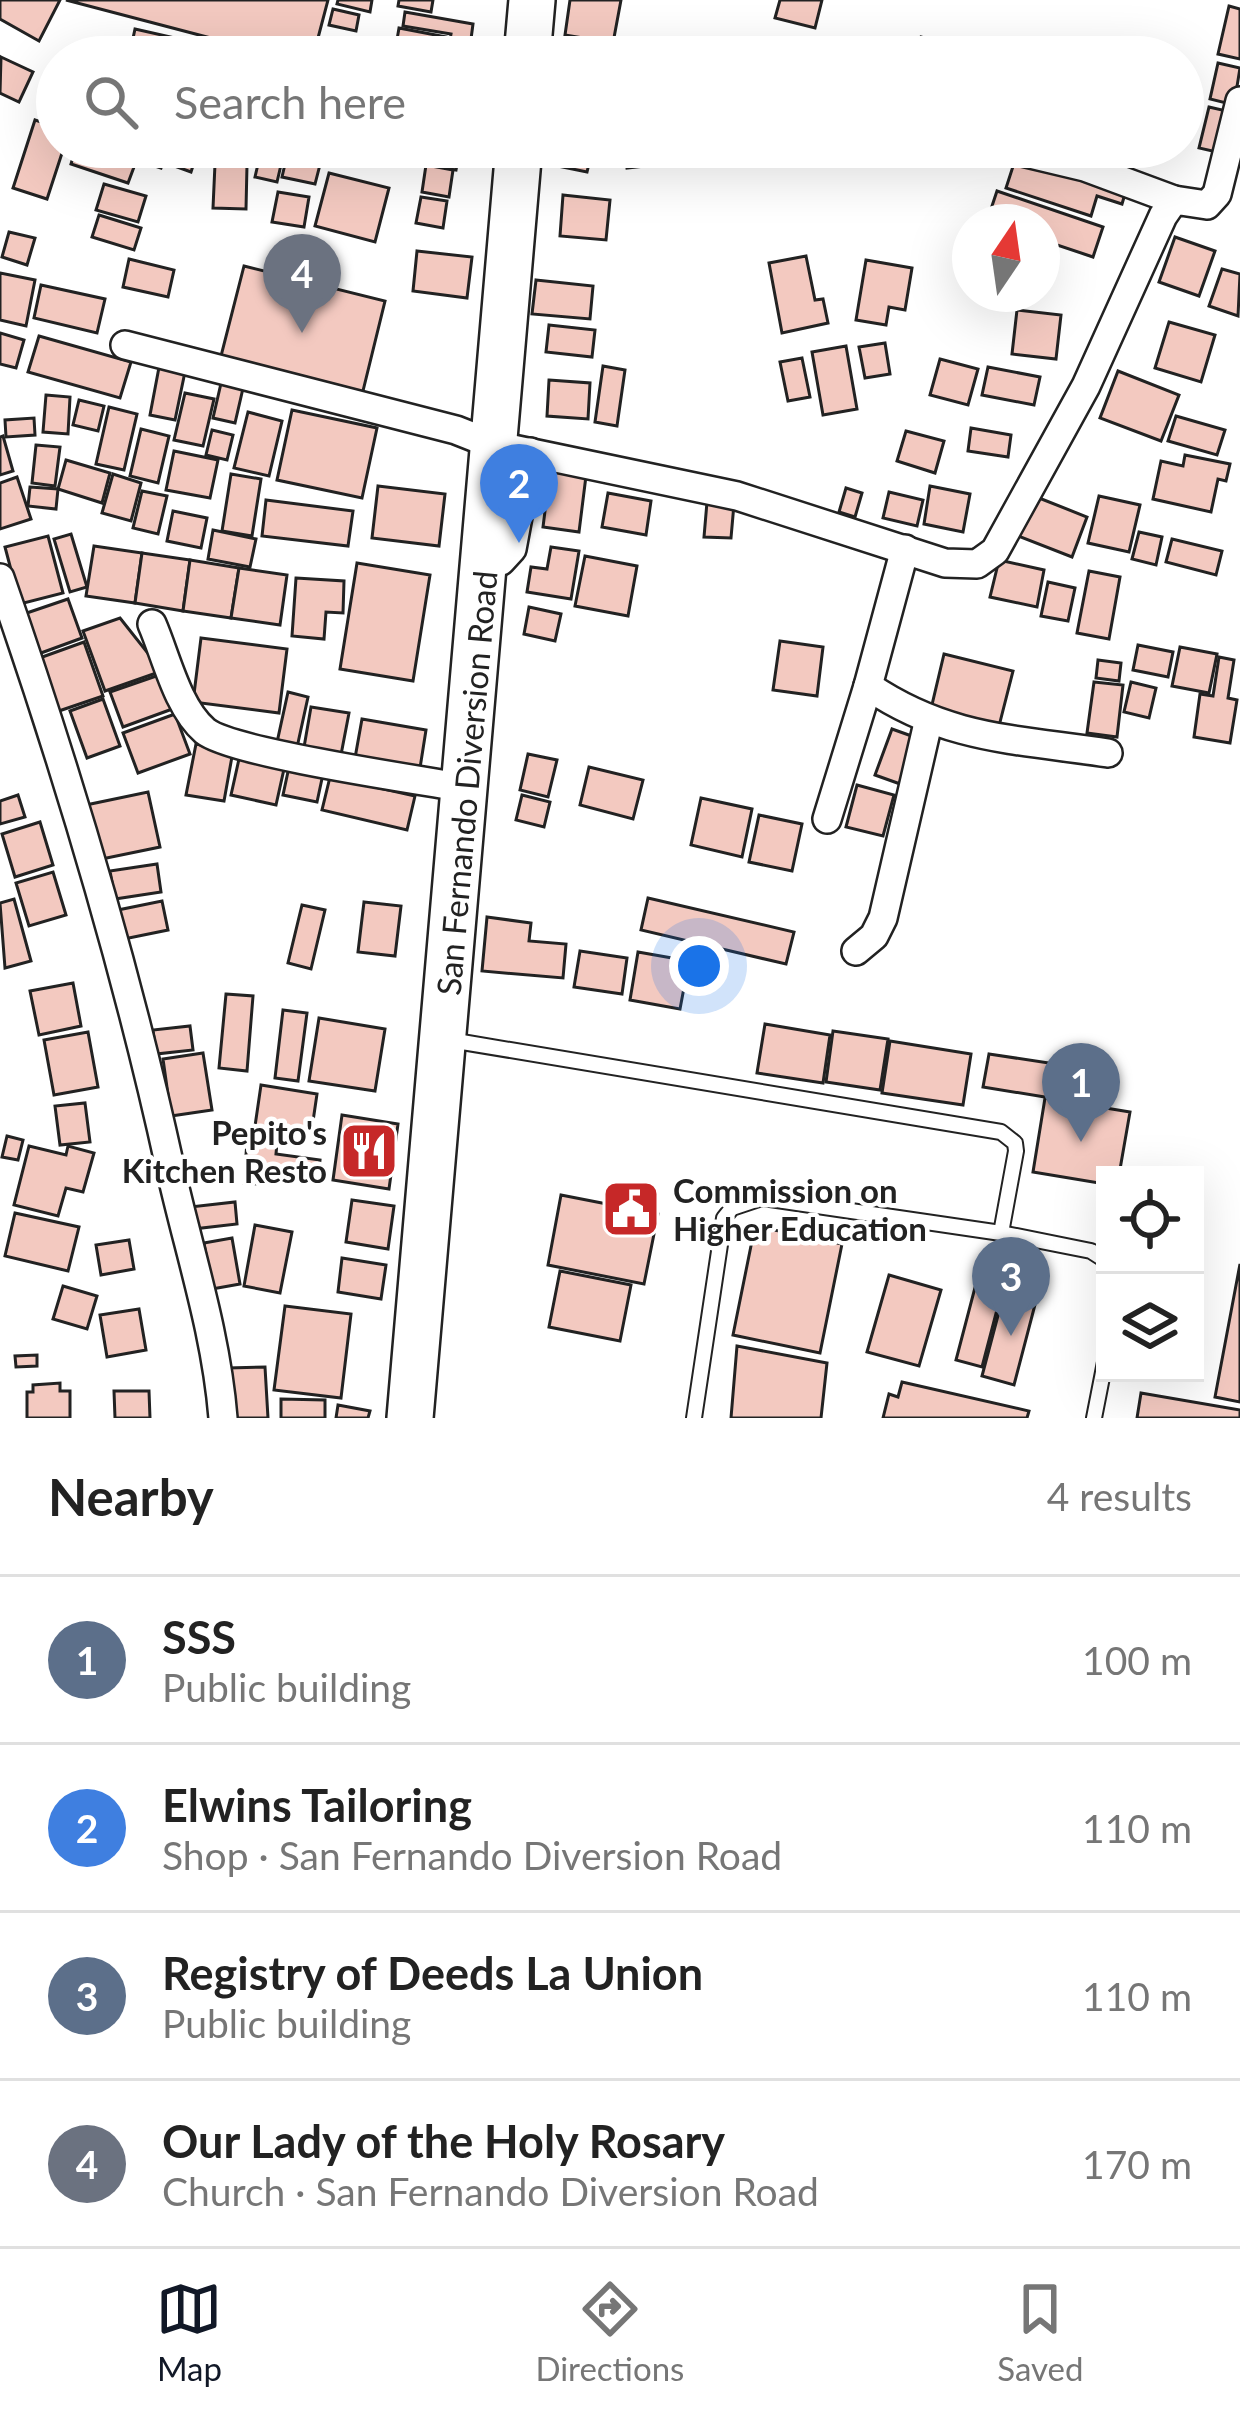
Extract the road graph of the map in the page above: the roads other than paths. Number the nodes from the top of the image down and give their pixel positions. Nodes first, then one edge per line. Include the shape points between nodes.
1 (532, 0) edge
2 (529, 36) edge
3 (1240, 100) edge
4 (519, 168) edge
5 (1087, 168) edge
6 (1174, 200) junction
7 (125, 346) dead end
8 (512, 449) junction
9 (904, 549) junction
10 (0, 578) edge
11 (152, 624) dead end
12 (868, 686) junction
13 (928, 723) junction
14 (1108, 753) dead end
15 (466, 788) junction
16 (827, 819) dead end
17 (856, 951) dead end
18 (445, 1039) junction
19 (1001, 1233) junction
20 (1096, 1254) edge
21 (1101, 1382) edge
22 (223, 1418) edge
23 (410, 1418) edge
24 (694, 1418) edge
25 (1094, 1418) edge

1 - 2 highway
3 - 6 street via 1217,194 1207,205
4 - 8 highway, San Fernando Diversion Road
5 - 6 street
6 - 9 street via 1086,386 995,551 963,565
7 - 8 street
8 - 9 street via 737,496
8 - 15 highway, San Fernando Diversion Road via 484,565
9 - 12 street
10 - 22 street via 71,781 143,1039 207,1305
11 - 15 street via 206,732
12 - 13 street
12 - 16 street
13 - 14 street
13 - 17 street via 883,918
15 - 18 highway, San Fernando Diversion Road
18 - 19 lane via 1001,1132 1016,1151
18 - 23 highway, San Fernando Diversion Road
19 - 20 lane
19 - 24 lane via 762,1198 732,1208 716,1258
21 - 25 lane

